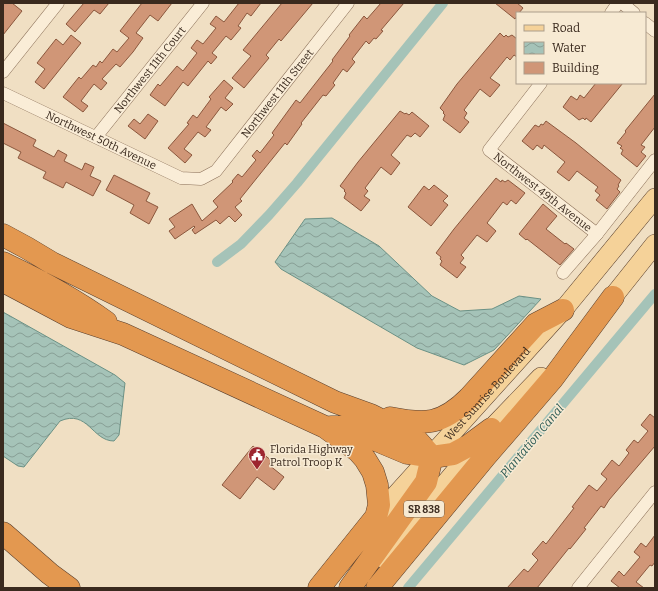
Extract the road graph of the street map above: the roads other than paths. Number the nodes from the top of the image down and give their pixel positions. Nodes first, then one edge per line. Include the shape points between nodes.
1 (58, 3) edge
2 (203, 3) edge
3 (348, 3) edge
4 (618, 3) edge
5 (622, 3) edge
6 (612, 12) edge
7 (633, 12) edge
8 (646, 24) edge
9 (655, 31) edge
10 (3, 72) edge
11 (540, 84) edge
12 (3, 93) edge
13 (96, 137) junction
14 (655, 160) edge
15 (201, 180) joint
16 (655, 198) edge
17 (597, 234) junction
18 (3, 235) edge
19 (655, 244) edge
20 (3, 246) edge
21 (3, 263) edge
22 (52, 263) junction
23 (563, 273) dead end
24 (3, 281) edge
25 (613, 297) junction
26 (563, 310) junction
27 (123, 334) junction
28 (371, 415) junction
29 (325, 427) junction
30 (491, 430) junction
31 (432, 457) junction
32 (655, 492) edge
33 (376, 517) junction
34 (3, 533) edge
35 (3, 554) edge
36 (48, 588) edge
37 (69, 588) edge
38 (319, 588) edge
39 (350, 588) edge
40 (357, 588) edge
41 (377, 588) edge
42 (578, 588) edge

1 - 10 street
2 - 13 street, Northwest 11th Court
3 - 15 street, Northwest 11th Street via 216,171
4 - 6 street
5 - 7 street
8 - 9 street
11 - 17 street, Northwest 49th Avenue via 489,150
12 - 13 street, Northwest 50th Avenue
13 - 15 street, Northwest 50th Avenue via 181,178
14 - 17 street, Northwest 49th Avenue
16 - 26 main road, West Sunrise Boulevard / SR 838
17 - 23 street, Northwest 49th Avenue
18 - 22 highway
19 - 25 main road, SR 838
20 - 22 highway
21 - 27 highway via 80,303
22 - 28 highway via 335,402
24 - 27 highway via 71,317
25 - 30 main road, SR 838
25 - 41 highway via 553,378
26 - 28 highway via 536,324 469,398 447,416 431,422 414,423
26 - 31 main road, West Sunrise Boulevard / SR 838
27 - 29 highway
28 - 31 highway via 413,436
29 - 31 highway via 345,427 407,453
29 - 33 highway via 358,451 373,472 379,505
30 - 31 highway via 453,454
30 - 40 main road, SR 838
31 - 33 main road, West Sunrise Boulevard / SR 838
31 - 39 highway via 426,482
32 - 42 street
33 - 38 highway, West Sunrise Boulevard / SR 838
34 - 37 highway
35 - 36 highway

